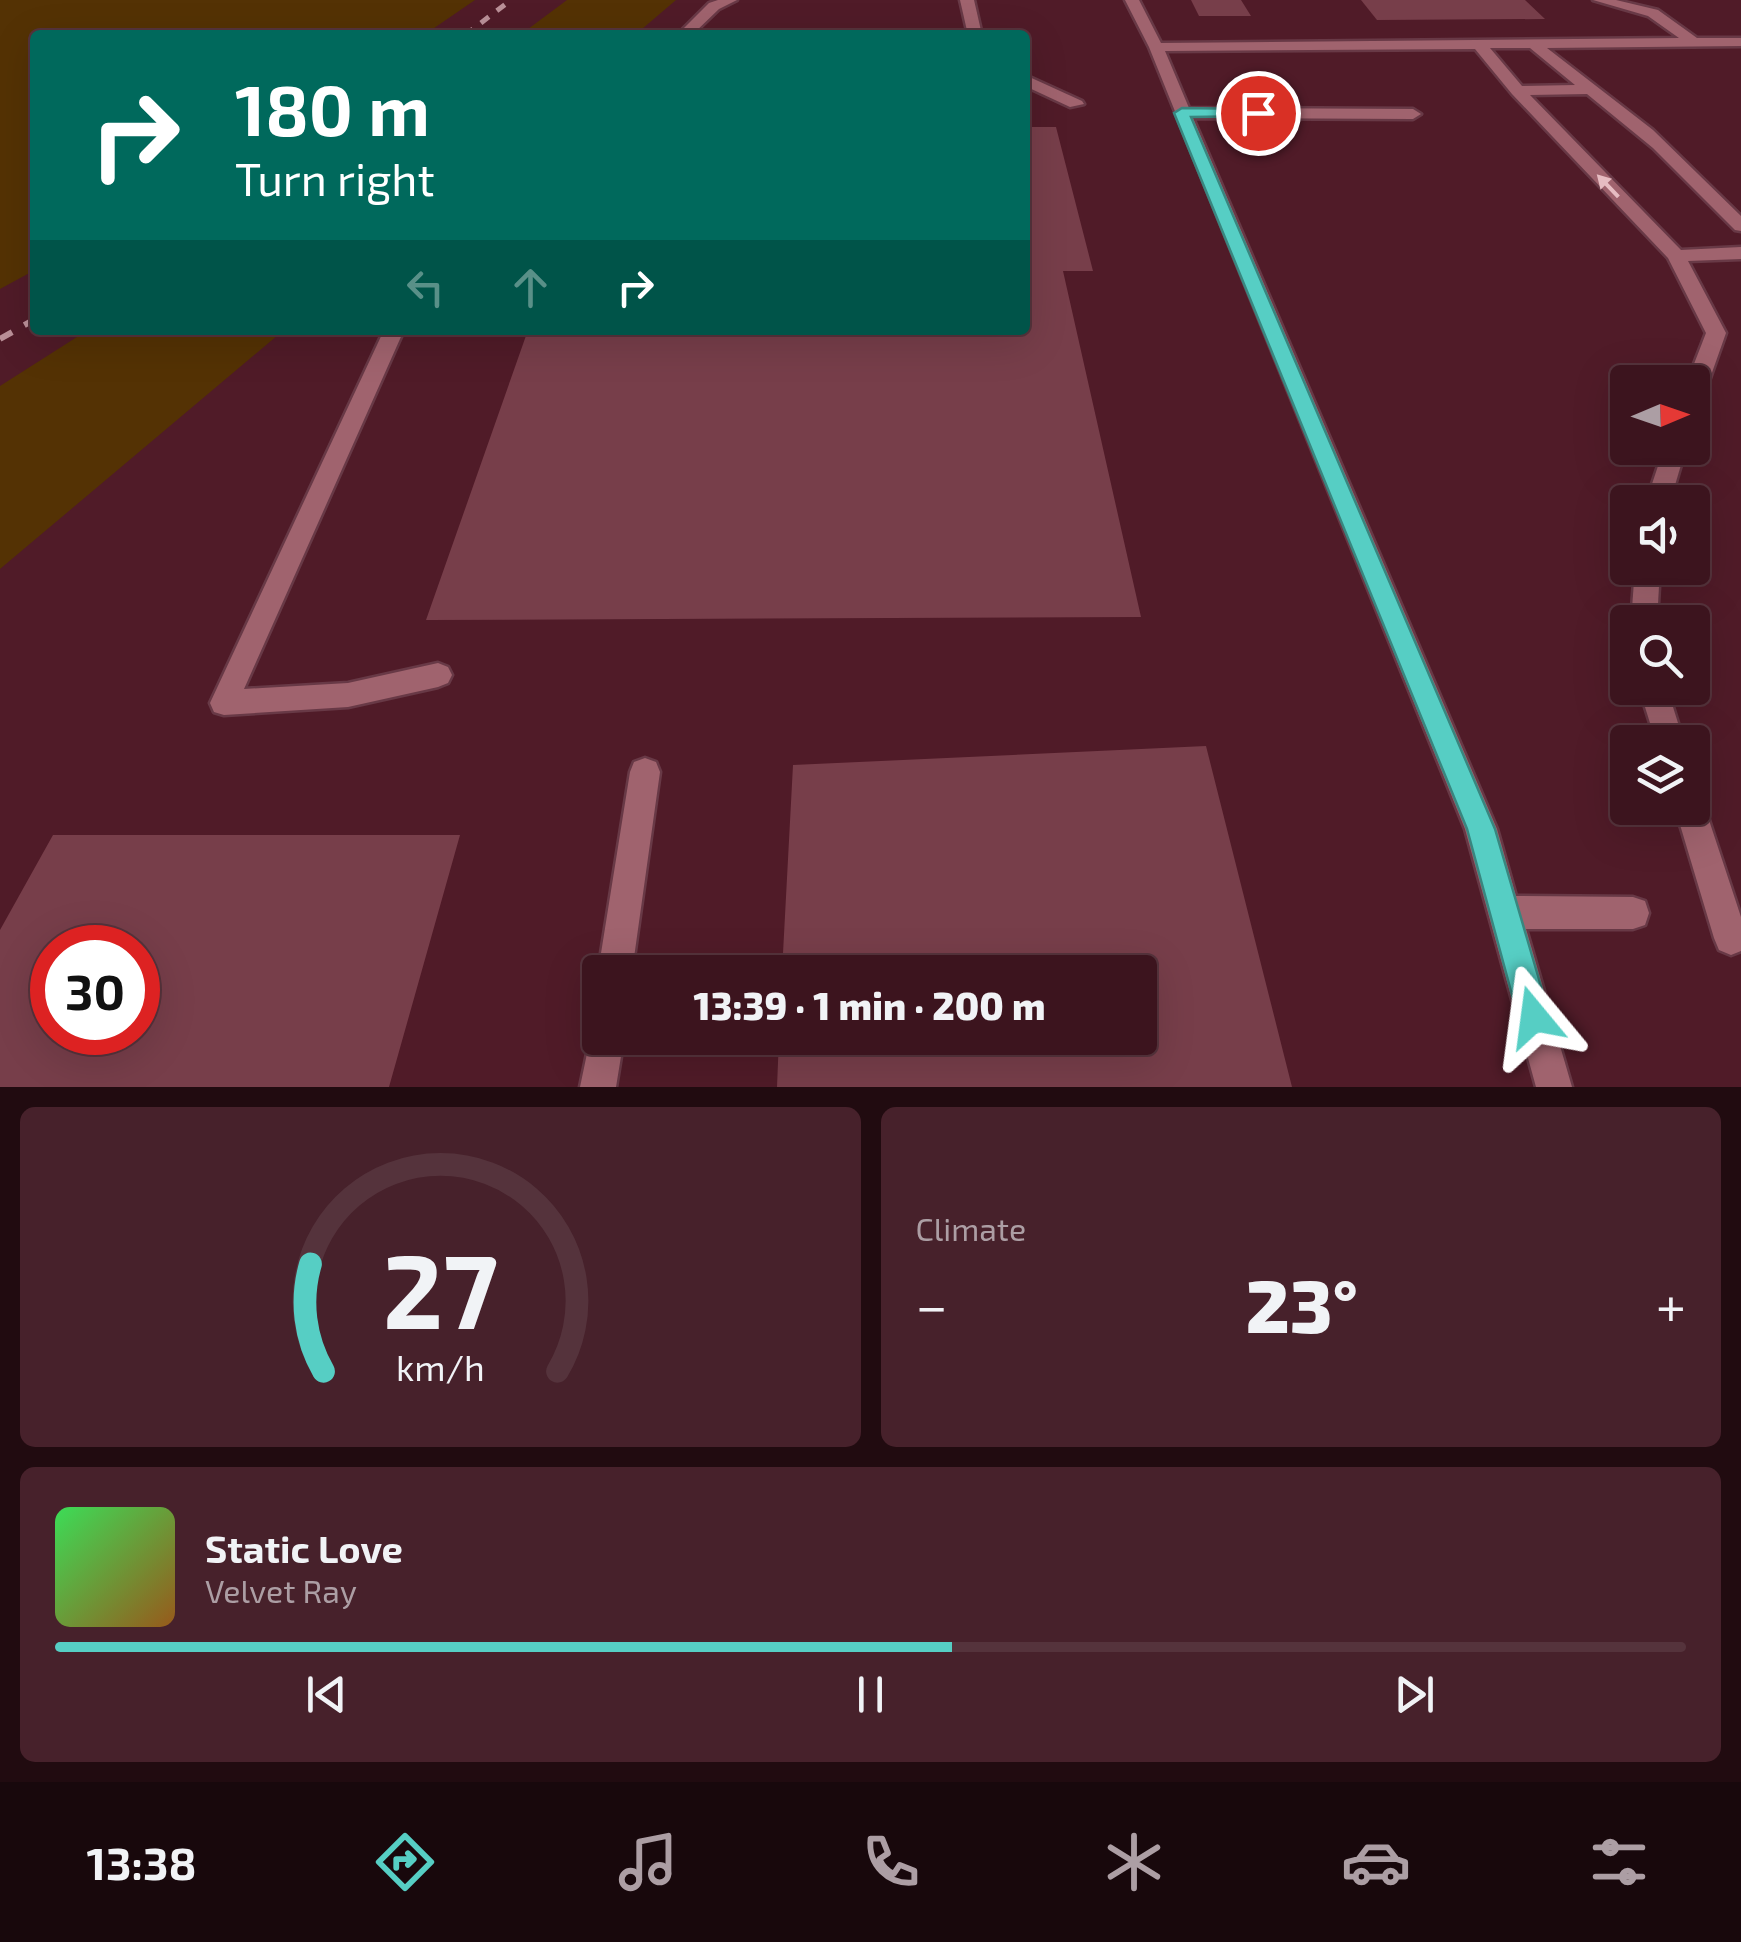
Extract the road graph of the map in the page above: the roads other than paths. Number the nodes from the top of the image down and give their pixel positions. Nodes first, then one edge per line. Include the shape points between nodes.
1 (730, 0) edge
2 (967, 0) edge
3 (1132, 0) edge
4 (1600, 0) edge
5 (689, 30) edge
6 (974, 30) edge
7 (1476, 42) junction
8 (1532, 42) junction
9 (1694, 42) junction
10 (1741, 42) edge
11 (1156, 47) junction
12 (1030, 82) edge
13 (1590, 89) junction
14 (1518, 91) junction
15 (1076, 104) dead end
16 (1182, 113) junction
17 (1413, 114) dead end
18 (1741, 226) edge
19 (1741, 253) edge
20 (1676, 256) junction
21 (392, 335) edge
22 (1704, 365) edge
23 (438, 676) dead end
24 (645, 772) dead end
25 (1695, 825) edge
26 (1504, 912) junction
27 (1633, 912) dead end
28 (1731, 938) dead end
29 (618, 955) edge
30 (603, 1055) edge
31 (598, 1087) edge
32 (1554, 1087) edge

1 - 5 street
2 - 6 street
3 - 11 street
4 - 9 street via 1653,13
7 - 8 street
7 - 11 street
7 - 14 street
8 - 9 street
8 - 13 street
9 - 10 street
11 - 16 street
12 - 15 street
13 - 14 street
13 - 18 street via 1650,135
20 -> 14 street
16 - 17 street
16 - 26 street via 1481,829
19 - 20 street
20 - 22 street via 1716,333
21 - 23 street via 224,703 348,694
24 - 29 street
25 - 28 street
26 - 27 street
26 - 32 street
30 - 31 street

